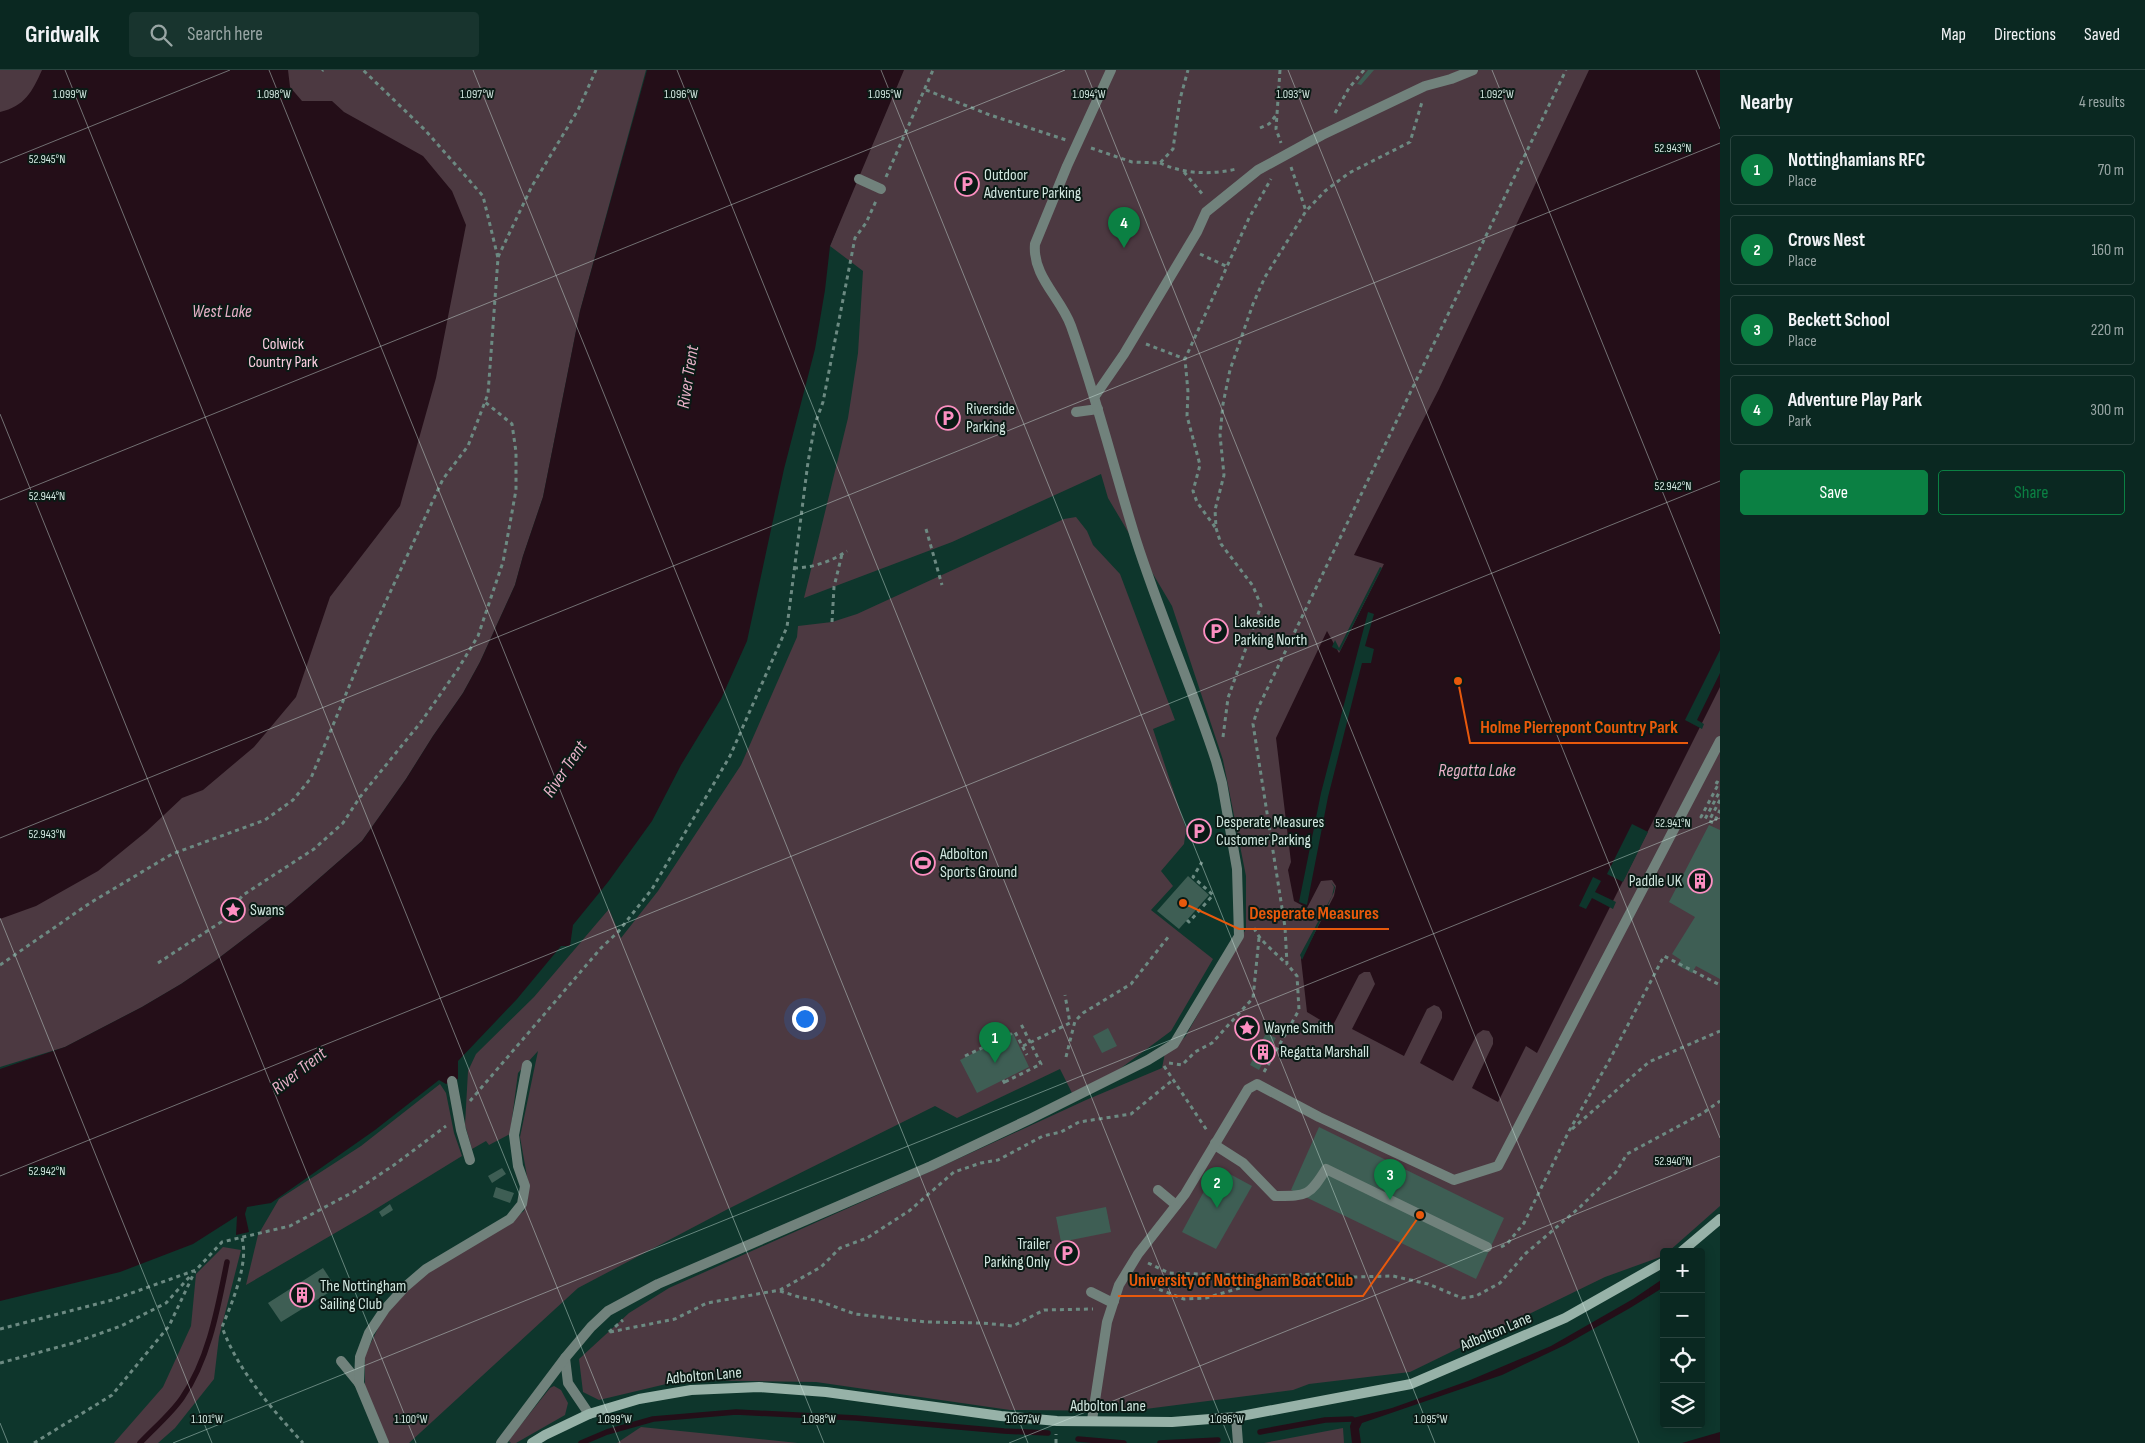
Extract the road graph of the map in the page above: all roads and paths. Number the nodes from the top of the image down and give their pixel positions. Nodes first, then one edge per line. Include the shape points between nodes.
1 (363, 70) edge
2 (596, 70) edge
3 (933, 70) edge
4 (1111, 70) edge
5 (1188, 70) edge
6 (1280, 70) edge
7 (1364, 70) edge
8 (1473, 70) edge
9 (1566, 70) edge
10 (1425, 86) junction
11 (926, 90) junction
12 (1277, 114) junction
13 (1260, 128) dead end
14 (1322, 135) junction
15 (1078, 144) junction
16 (1285, 155) junction
17 (1160, 163) junction
18 (1240, 168) dead end
19 (1184, 171) junction
20 (859, 178) dead end
21 (881, 189) junction
22 (1306, 211) junction
23 (1206, 212) junction
24 (1187, 248) junction
25 (498, 258) junction
26 (1228, 268) junction
27 (1132, 340) junction
28 (1185, 359) junction
29 (1095, 396) junction
30 (485, 402) junction
31 (1098, 409) junction
32 (1076, 412) dead end
33 (1216, 528) junction
34 (926, 530) dead end
35 (847, 551) dead end
36 (842, 554) junction
37 (794, 568) junction
38 (942, 585) dead end
39 (832, 622) dead end
40 (1223, 738) dead end
41 (1720, 741) edge
42 (1720, 791) edge
43 (1709, 796) dead end
44 (1720, 800) edge
45 (1720, 810) edge
46 (1720, 815) edge
47 (1720, 825) edge
48 (1202, 862) dead end
49 (1187, 920) dead end
50 (618, 932) dead end
51 (1169, 936) dead end
52 (158, 963) dead end
53 (1689, 963) dead end
54 (1287, 964) junction
55 (0, 965) edge
56 (1686, 967) junction
57 (1720, 985) edge
58 (1065, 995) dead end
59 (1070, 1022) junction
60 (1074, 1023) junction
61 (1021, 1024) dead end
62 (1720, 1031) edge
63 (1031, 1043) junction
64 (1023, 1046) junction
65 (1027, 1055) dead end
66 (965, 1056) dead end
67 (1066, 1057) dead end
68 (527, 1065) dead end
69 (1174, 1079) junction
70 (452, 1081) dead end
71 (1257, 1084) junction
72 (1007, 1087) dead end
73 (1720, 1101) edge
74 (1569, 1131) junction
75 (1215, 1143) junction
76 (470, 1160) dead end
77 (1158, 1190) dead end
78 (1176, 1205) junction
79 (1720, 1219) edge
80 (246, 1237) dead end
81 (242, 1238) junction
82 (1487, 1246) joint
83 (1686, 1248) edge
84 (1136, 1258) junction
85 (1660, 1264) edge
86 (196, 1270) junction
87 (1269, 1276) junction
88 (1120, 1283) junction
89 (780, 1290) junction
90 (1091, 1292) dead end
91 (1113, 1305) junction
92 (0, 1329) edge
93 (610, 1332) dead end
94 (564, 1358) junction
95 (341, 1361) dead end
96 (0, 1363) edge
97 (359, 1383) junction
98 (589, 1414) junction
99 (1236, 1417) junction
100 (1092, 1420) junction
101 (1056, 1432) dead end
102 (34, 1443) edge
103 (303, 1443) edge
104 (384, 1443) edge
105 (501, 1443) edge
106 (532, 1443) edge
107 (1056, 1443) edge
108 (1238, 1443) edge

1 - 25 path via 425,130 483,196
2 - 25 path via 578,110 532,186
3 - 11 path
4 - 15 street
5 - 17 path via 1173,149
6 - 12 path
7 - 14 path via 1349,88
8 - 10 street
9 - 54 path via 1252,724 1285,927
10 - 14 street
10 - 22 path via 1410,142 1349,173
11 - 15 path
11 - 21 path
12 - 13 path via 1269,124
12 - 16 path via 1276,129
14 - 16 street
15 - 17 path via 1132,162
15 - 29 street via 1034,244 1034,256 1044,281 1068,318
16 - 22 path
16 - 23 street via 1258,170
16 - 26 path via 1249,218
17 - 19 path
18 - 19 path via 1222,172
19 - 23 path via 1206,197
20 - 21 street
21 - 37 path via 866,223 855,238 823,402 815,424
22 - 33 path via 1265,277 1230,370 1220,435 1224,475 1215,510
23 - 24 street
24 - 26 path
24 - 27 street
25 - 30 path
26 - 28 path
27 - 28 path
27 - 29 street
28 - 33 path via 1187,416 1200,465 1193,491
29 - 31 street
30 - 52 path via 512,424 516,490 502,562 478,636 421,722 343,823 314,848 244,895 221,922
30 - 55 path via 468,446 442,479 373,629 311,778 293,800 265,820 172,854 90,903
31 - 32 street
31 - 94 street via 1136,540 1222,783 1237,869 1239,936 1174,1044 1139,1065 949,1157 631,1298 608,1310
33 - 40 path via 1222,544 1253,586 1262,606 1228,698
34 - 38 path
35 - 36 path
36 - 37 path via 827,562
36 - 39 path via 834,587
37 - 50 path via 787,628 730,756 652,889
41 - 71 street via 1498,1166 1454,1180 1319,1117
42 - 43 path via 1705,819 1701,817 1719,783
44 - 45 path via 1709,820 1714,823
46 - 47 path via 1716,823
48 - 49 path via 1192,878 1213,895 1189,922
51 - 60 path via 1131,984 1083,1013
53 - 56 path
54 - 69 path via 1259,938 1253,998 1212,1043 1195,1052 1182,1065 1161,1062
54 - 71 path via 1297,976 1299,1010
56 - 57 path
56 - 74 path via 1664,956
58 - 59 path
59 - 60 path
59 - 63 path
60 - 67 path
61 - 63 path
62 - 74 path via 1649,1062
63 - 64 path
63 - 72 path via 1040,1064 1004,1081
64 - 65 path
64 - 66 path via 1015,1032
68 - 97 street via 514,1135 524,1186 522,1204 510,1219 426,1269 384,1309 360,1357
69 - 75 path
69 - 89 path via 1131,1114 1079,1122 1061,1132 1043,1136 998,1160 954,1172 909,1211 867,1238 840,1248 821,1267
70 - 76 street
71 - 75 street via 1248,1089
73 - 87 path via 1627,1154 1616,1172 1525,1254 1500,1283 1476,1296 1462,1298 1428,1284 1393,1276
74 - 82 path via 1524,1223 1507,1244 1493,1250
75 - 78 street
75 - 82 street via 1243,1163 1275,1196 1302,1196 1315,1187 1326,1169
77 - 78 street
78 - 84 street
79 - 83 street
80 - 81 path
81 - 86 path via 222,1242
81 - 103 path via 242,1264 232,1304 222,1327 227,1343 258,1390
84 - 87 path via 1169,1273
84 - 88 street
85 - 99 street, Adbolton Lane via 1565,1318 1411,1384
86 - 92 path via 112,1300
86 - 96 path via 166,1303 121,1326
86 - 102 path via 169,1326 112,1395
87 - 88 path via 1243,1288 1206,1298 1184,1298 1148,1285
88 - 91 street
89 - 91 path via 855,1314 1012,1326 1044,1310
89 - 93 path via 707,1303 675,1319
90 - 91 street
91 - 100 street via 1107,1322
94 - 98 street via 568,1383
94 - 105 street
95 - 97 street
97 - 104 street
98 - 100 street, Adbolton Lane via 639,1399 690,1390 760,1387 826,1392 1001,1416 1057,1421
98 - 106 street, Adbolton Lane
99 - 100 street, Adbolton Lane via 1172,1422
99 - 108 street
101 - 107 path

